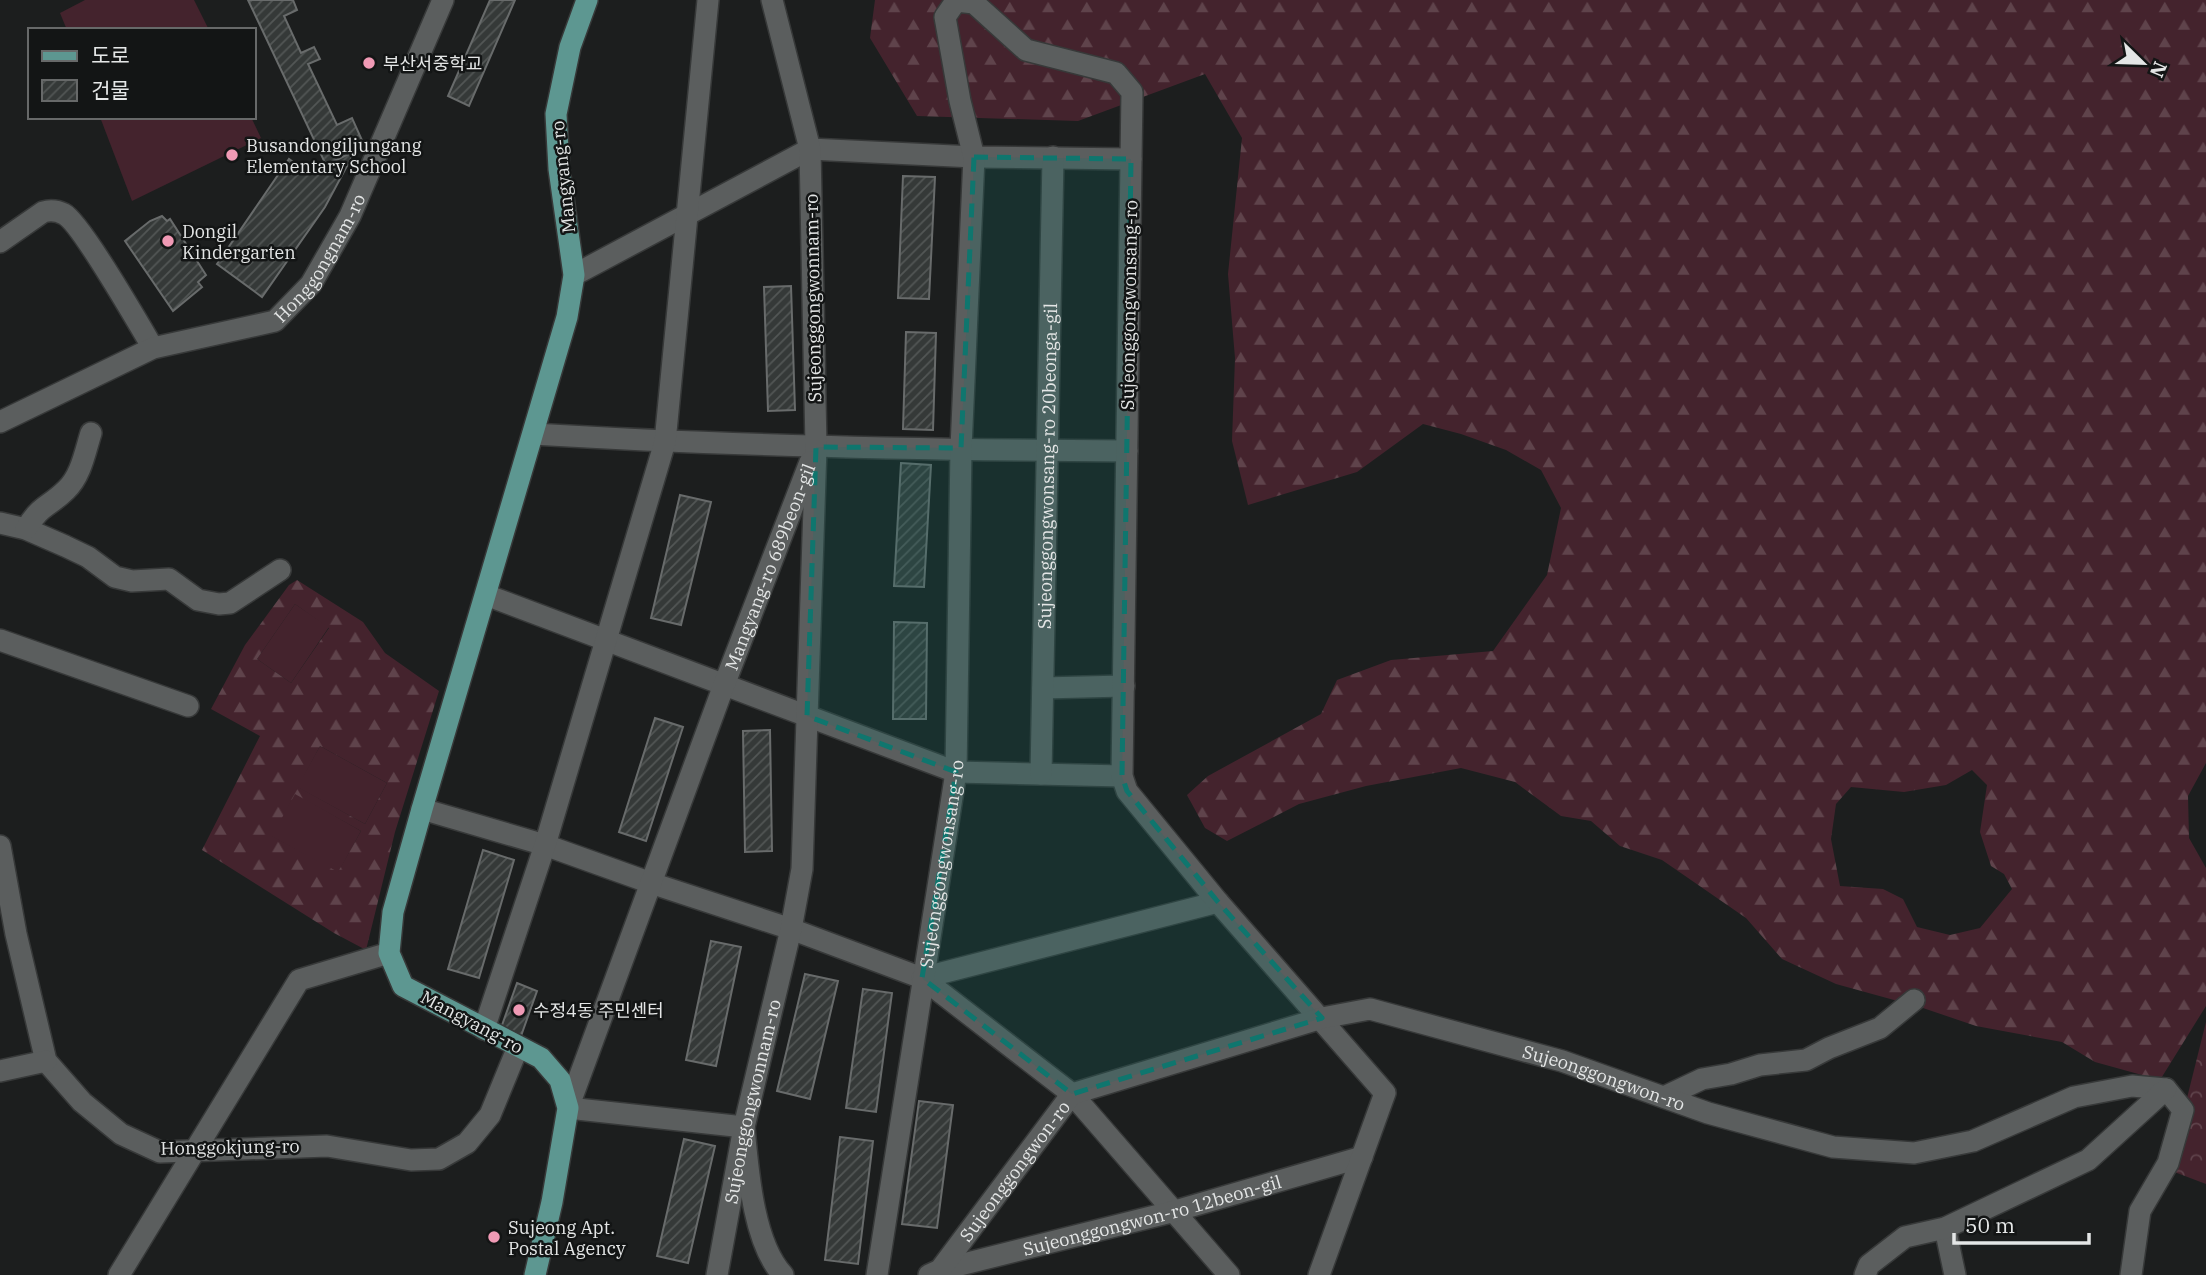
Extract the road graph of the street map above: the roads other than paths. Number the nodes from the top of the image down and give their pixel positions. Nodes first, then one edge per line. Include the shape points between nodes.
1 (443, 0) edge
2 (587, 0) edge
3 (708, 0) edge
4 (772, 0) edge
5 (810, 149) junction
6 (974, 157) junction
7 (1053, 158) junction
8 (1130, 159) junction
9 (688, 213) junction
10 (0, 242) edge
11 (574, 275) junction
12 (153, 348) junction
13 (0, 422) edge
14 (91, 433) dead end
15 (533, 433) junction
16 (664, 442) junction
17 (816, 447) junction
18 (961, 448) junction
19 (1048, 450) junction
20 (1127, 451) junction
21 (0, 523) edge
22 (26, 529) junction
23 (280, 570) dead end
24 (486, 596) junction
25 (0, 640) edge
26 (604, 642) junction
27 (724, 685) junction
28 (1124, 686) junction
29 (1043, 688) junction
30 (188, 706) dead end
31 (807, 716) junction
32 (956, 772) junction
33 (1041, 774) junction
34 (1122, 776) junction
35 (422, 809) junction
36 (545, 845) junction
37 (0, 846) edge
38 (650, 883) junction
39 (1218, 902) junction
40 (791, 929) junction
41 (388, 953) junction
42 (922, 978) junction
43 (1914, 1000) dead end
44 (1322, 1018) junction
45 (484, 1029) junction
46 (519, 1047) junction
47 (46, 1061) junction
48 (0, 1071) edge
49 (2166, 1089) junction
50 (1072, 1094) junction
51 (1664, 1097) junction
52 (568, 1108) junction
53 (744, 1127) junction
54 (197, 1151) junction
55 (1362, 1157) junction
56 (1175, 1211) junction
57 (1945, 1228) junction
58 (934, 1273) edge
59 (119, 1275) edge
60 (535, 1275) edge
61 (717, 1275) edge
62 (783, 1275) edge
63 (877, 1275) edge
64 (1229, 1275) edge
65 (1319, 1275) edge
66 (1865, 1275) edge
67 (1955, 1275) edge
68 (2131, 1275) edge

1 - 12 street, Honggongnam-ro via 350,216 311,284 275,321
2 - 11 main road, Mangyang-ro via 569,47 556,114
3 - 9 street
4 - 5 street, Sujeonggongwonnam-ro
5 - 6 street
5 - 9 street
5 - 17 street, Sujeonggongwonnam-ro
6 - 7 street
6 - 8 street, Sujeonggongwonsang-ro via 945,17 956,1 974,3 1026,51 1116,73 1132,92
6 - 18 street, Sujeonggongwonsang-ro
7 - 8 street
7 - 19 street, Sujeonggongwonsang-ro 20beonga-gil
8 - 20 street, Sujeonggongwonsang-ro
9 - 11 street
9 - 16 street
10 - 12 street via 43,212 65,214
11 - 15 main road, Mangyang-ro via 567,317
12 - 13 street, Honggongnam-ro
14 - 22 street via 78,474 66,490 36,513
15 - 16 street
15 - 24 main road, Mangyang-ro
16 - 17 street
16 - 26 street
17 - 18 street
17 - 27 street, Mangyang-ro 689beon-gil
17 - 31 street, Sujeonggongwonnam-ro
18 - 19 street
18 - 32 street, Sujeonggongwonsang-ro
19 - 20 street
19 - 29 street, Sujeonggongwonsang-ro 20beonga-gil
20 - 28 street, Sujeonggongwonsang-ro
21 - 22 street
22 - 23 street via 88,557 115,577 169,579 198,600 219,604 230,603
24 - 26 street
24 - 35 main road, Mangyang-ro
25 - 30 street
26 - 27 street
26 - 36 street
27 - 31 street, Mangyang-ro 689beon-gil
27 - 38 street, Mangyang-ro 689beon-gil
28 - 29 street
28 - 34 street, Sujeonggongwonsang-ro
29 - 33 street, Sujeonggongwonsang-ro 20beonga-gil
31 - 32 street
31 - 40 street, Sujeonggongwonnam-ro via 802,869
32 - 33 street
32 - 42 street, Sujeonggongwonsang-ro
33 - 34 street
34 - 39 street via 1127,792
35 - 36 street
35 - 41 main road, Mangyang-ro via 393,912
36 - 38 street
36 - 45 street
37 - 47 street, Honggokjung-ro
38 - 40 street
38 - 52 street, Mangyang-ro 689beon-gil
39 - 42 street
39 - 44 street
40 - 42 street
40 - 53 street, Sujeonggongwonnam-ro
41 - 45 main road, Mangyang-ro via 403,986
41 - 54 street via 299,980
42 - 50 street
42 - 63 street, Sujeonggongwonsang-ro
43 - 51 street via 1880,1028 1805,1060 1702,1079
44 - 50 street, Sujeonggongwon-ro
44 - 51 street, Sujeonggongwon-ro via 1370,1009 1562,1061
44 - 55 street via 1385,1093
45 - 46 main road, Mangyang-ro
46 - 52 main road, Mangyang-ro via 541,1058 560,1080
46 - 54 street, Honggokjung-ro via 490,1115 467,1143 439,1159 411,1160 327,1146
47 - 48 street
47 - 54 street, Honggokjung-ro via 82,1102 121,1135 160,1152
49 - 51 street, Sujeonggongwon-ro via 2132,1086 2074,1097 1973,1141 1914,1153 1833,1147
49 - 57 street via 2088,1160
49 - 68 street via 2183,1110 2168,1163 2140,1211
50 - 56 street
50 - 58 street, Sujeonggongwon-ro
52 - 53 street
52 - 60 main road, Mangyang-ro
53 - 61 street, Sujeonggongwonnam-ro
53 - 62 street via 753,1207 775,1266
54 - 59 street
55 - 56 street, Sujeonggongwon-ro 12beon-gil
55 - 65 street
56 - 58 street, Sujeonggongwon-ro 12beon-gil
56 - 64 street
57 - 66 street via 1905,1237 1869,1265
57 - 67 street

